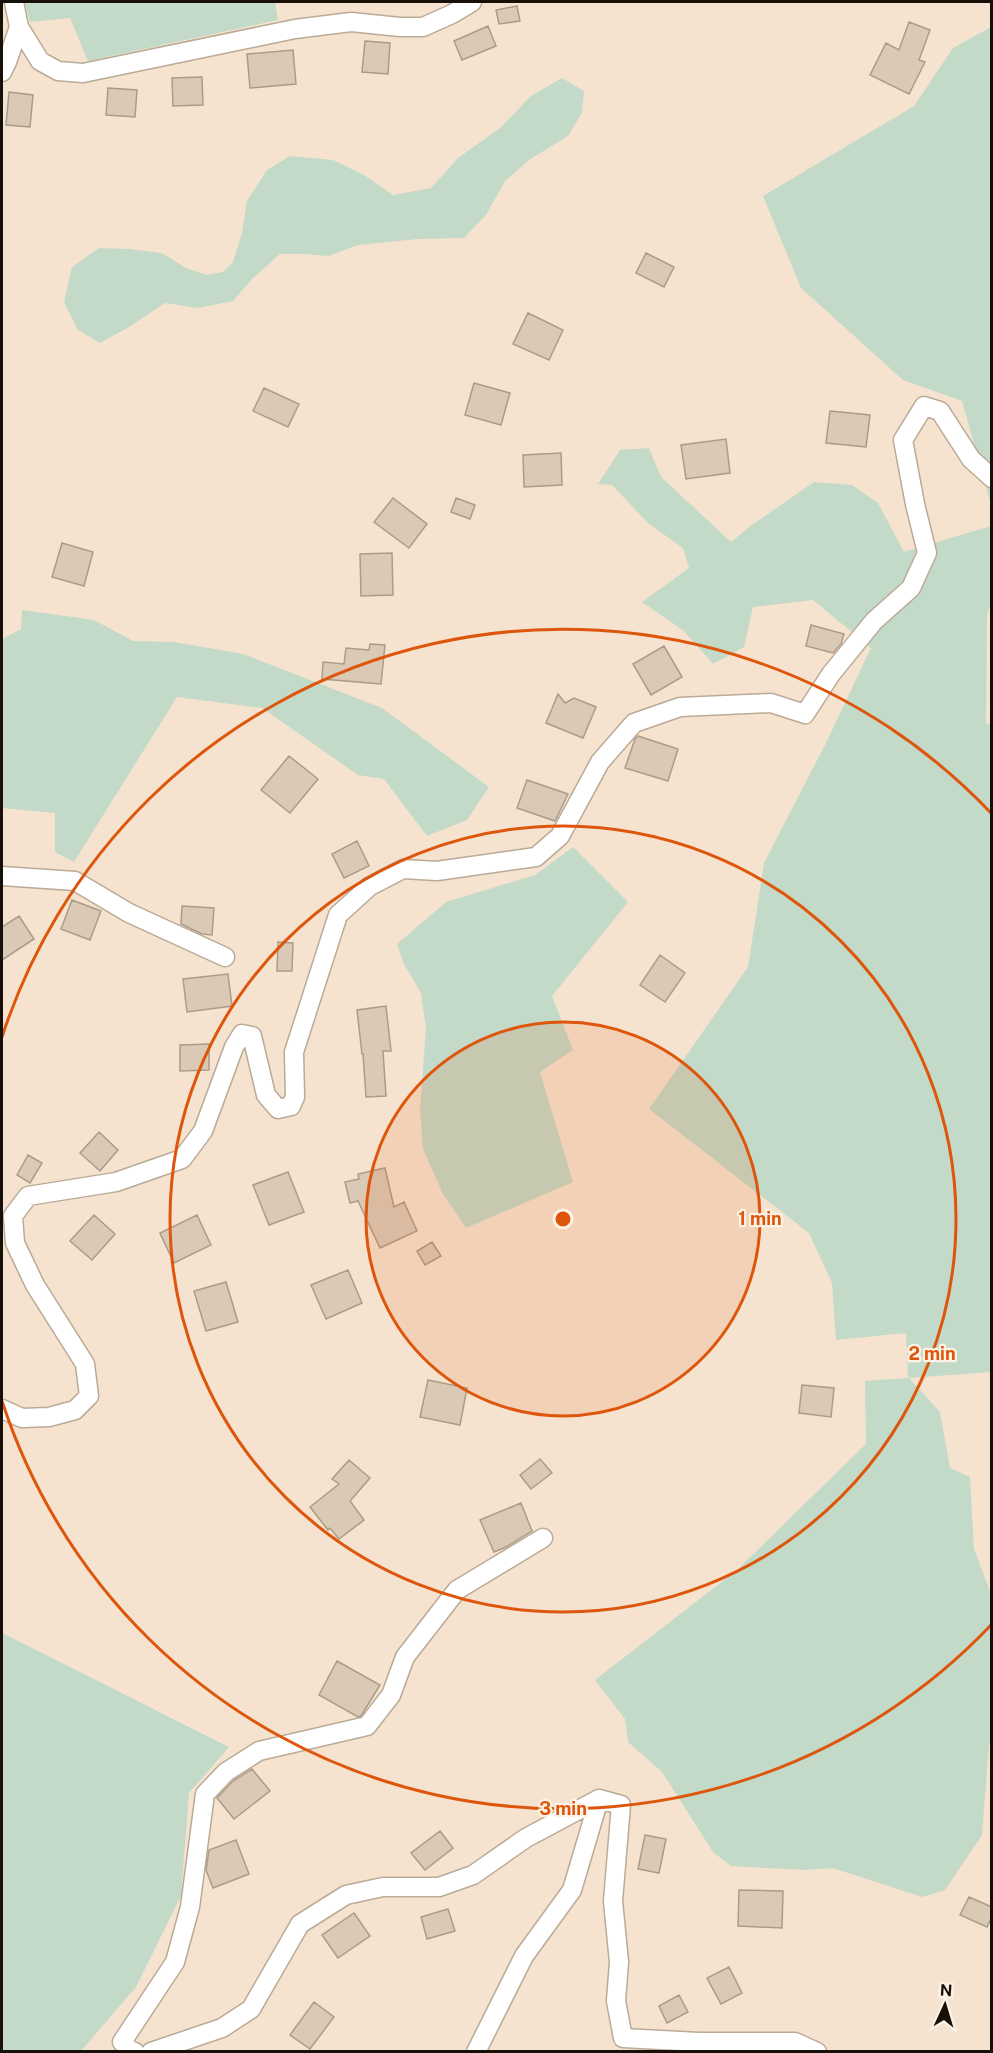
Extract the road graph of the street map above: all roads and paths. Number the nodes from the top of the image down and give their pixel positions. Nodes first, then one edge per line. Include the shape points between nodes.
1 (14, 2) edge
2 (472, 2) edge
3 (19, 27) junction
4 (2, 72) edge
5 (992, 478) edge
6 (2, 876) edge
7 (225, 957) dead end
8 (2, 1409) edge
9 (543, 1538) dead end
10 (599, 1799) junction
11 (135, 2052) edge
12 (151, 2052) edge
13 (476, 2052) edge
14 (817, 2052) edge

1 - 3 street
2 - 3 street via 423,27 351,22 295,29 83,73 58,71 40,61
3 - 4 street
5 - 8 street via 971,459 940,411 924,406 903,440 927,553 911,588 874,621 805,714 771,703 680,707 634,723 600,762 560,836 536,857 437,871 403,869 370,886 338,915 294,1052 295,1097 291,1106 278,1109 266,1095 252,1036 242,1034 203,1131 182,1159 116,1182 28,1196 13,1216 15,1243 35,1285 85,1364 89,1396 75,1410 49,1417 22,1418
6 - 7 street via 75,881 129,913
9 - 11 street via 457,1590 405,1657 391,1695 367,1726 259,1751 226,1772 205,1794 190,1908 175,1962 122,2042
10 - 12 street via 526,1838 473,1875 439,1887 383,1887 346,1895 300,1924 251,2009 222,2028
10 - 13 street via 572,1890 524,1956
10 - 14 street via 621,1805 613,1901 619,1962 616,2001 623,2038 795,2042

